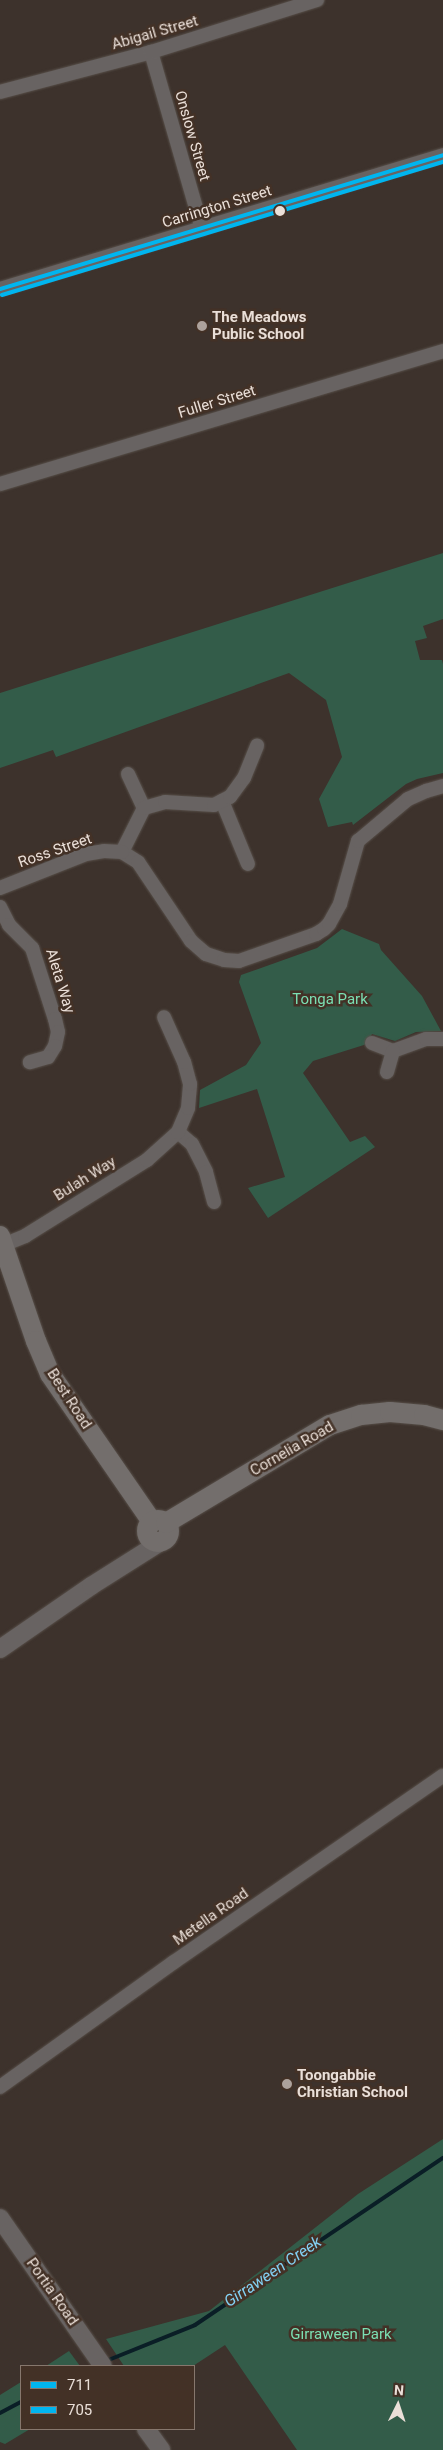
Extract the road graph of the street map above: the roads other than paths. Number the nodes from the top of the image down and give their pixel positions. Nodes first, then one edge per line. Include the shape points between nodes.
1 (318, 0) edge
2 (151, 52) junction
3 (0, 92) edge
4 (443, 155) edge
5 (202, 229) junction
6 (0, 289) edge
7 (443, 351) edge
8 (0, 484) edge
9 (257, 746) dead end
10 (128, 774) dead end
11 (443, 786) edge
12 (222, 801) junction
13 (144, 808) junction
14 (122, 852) junction
15 (248, 864) dead end
16 (0, 888) edge
17 (0, 907) edge
18 (164, 1017) dead end
19 (443, 1039) edge
20 (372, 1043) dead end
21 (393, 1051) junction
22 (30, 1062) dead end
23 (387, 1072) dead end
24 (178, 1132) junction
25 (214, 1202) dead end
26 (1, 1240) edge
27 (443, 1420) edge
28 (159, 1532) junction
29 (0, 1648) edge
30 (443, 1776) edge
31 (0, 2087) edge
32 (0, 2218) edge
33 (102, 2365) edge
34 (147, 2430) edge
35 (161, 2450) edge

1 - 2 street, Abigail Street
2 - 3 street, Abigail Street
2 - 5 street, Onslow Street
4 - 5 street, Carrington Street
5 - 6 street, Carrington Street
7 - 8 street, Fuller Street
9 - 12 street via 244,778 230,797
10 - 13 street
11 - 14 street via 408,799 358,841 340,904 324,930 239,961 206,954 191,941 138,862
12 - 13 street via 214,805 165,802
12 - 15 street
13 - 14 street
14 - 16 street, Ross Street via 86,854
17 - 22 street, Aleta Way via 9,925 32,948 56,1019 57,1040 52,1052
18 - 24 street, Bulah Way via 190,1084 188,1108
19 - 21 street via 426,1038
20 - 21 street
21 - 23 street
24 - 25 street via 192,1144 206,1172
24 - 26 street, Bulah Way via 147,1160 25,1236
26 - 28 main road, Best Road via 50,1374
27 - 28 main road, Cornelia Road via 390,1412 361,1415 330,1425 276,1455
28 - 29 street, Cornelia Road via 91,1586
30 - 31 street, Metella Road
32 - 33 street, Portia Road
34 - 35 street

